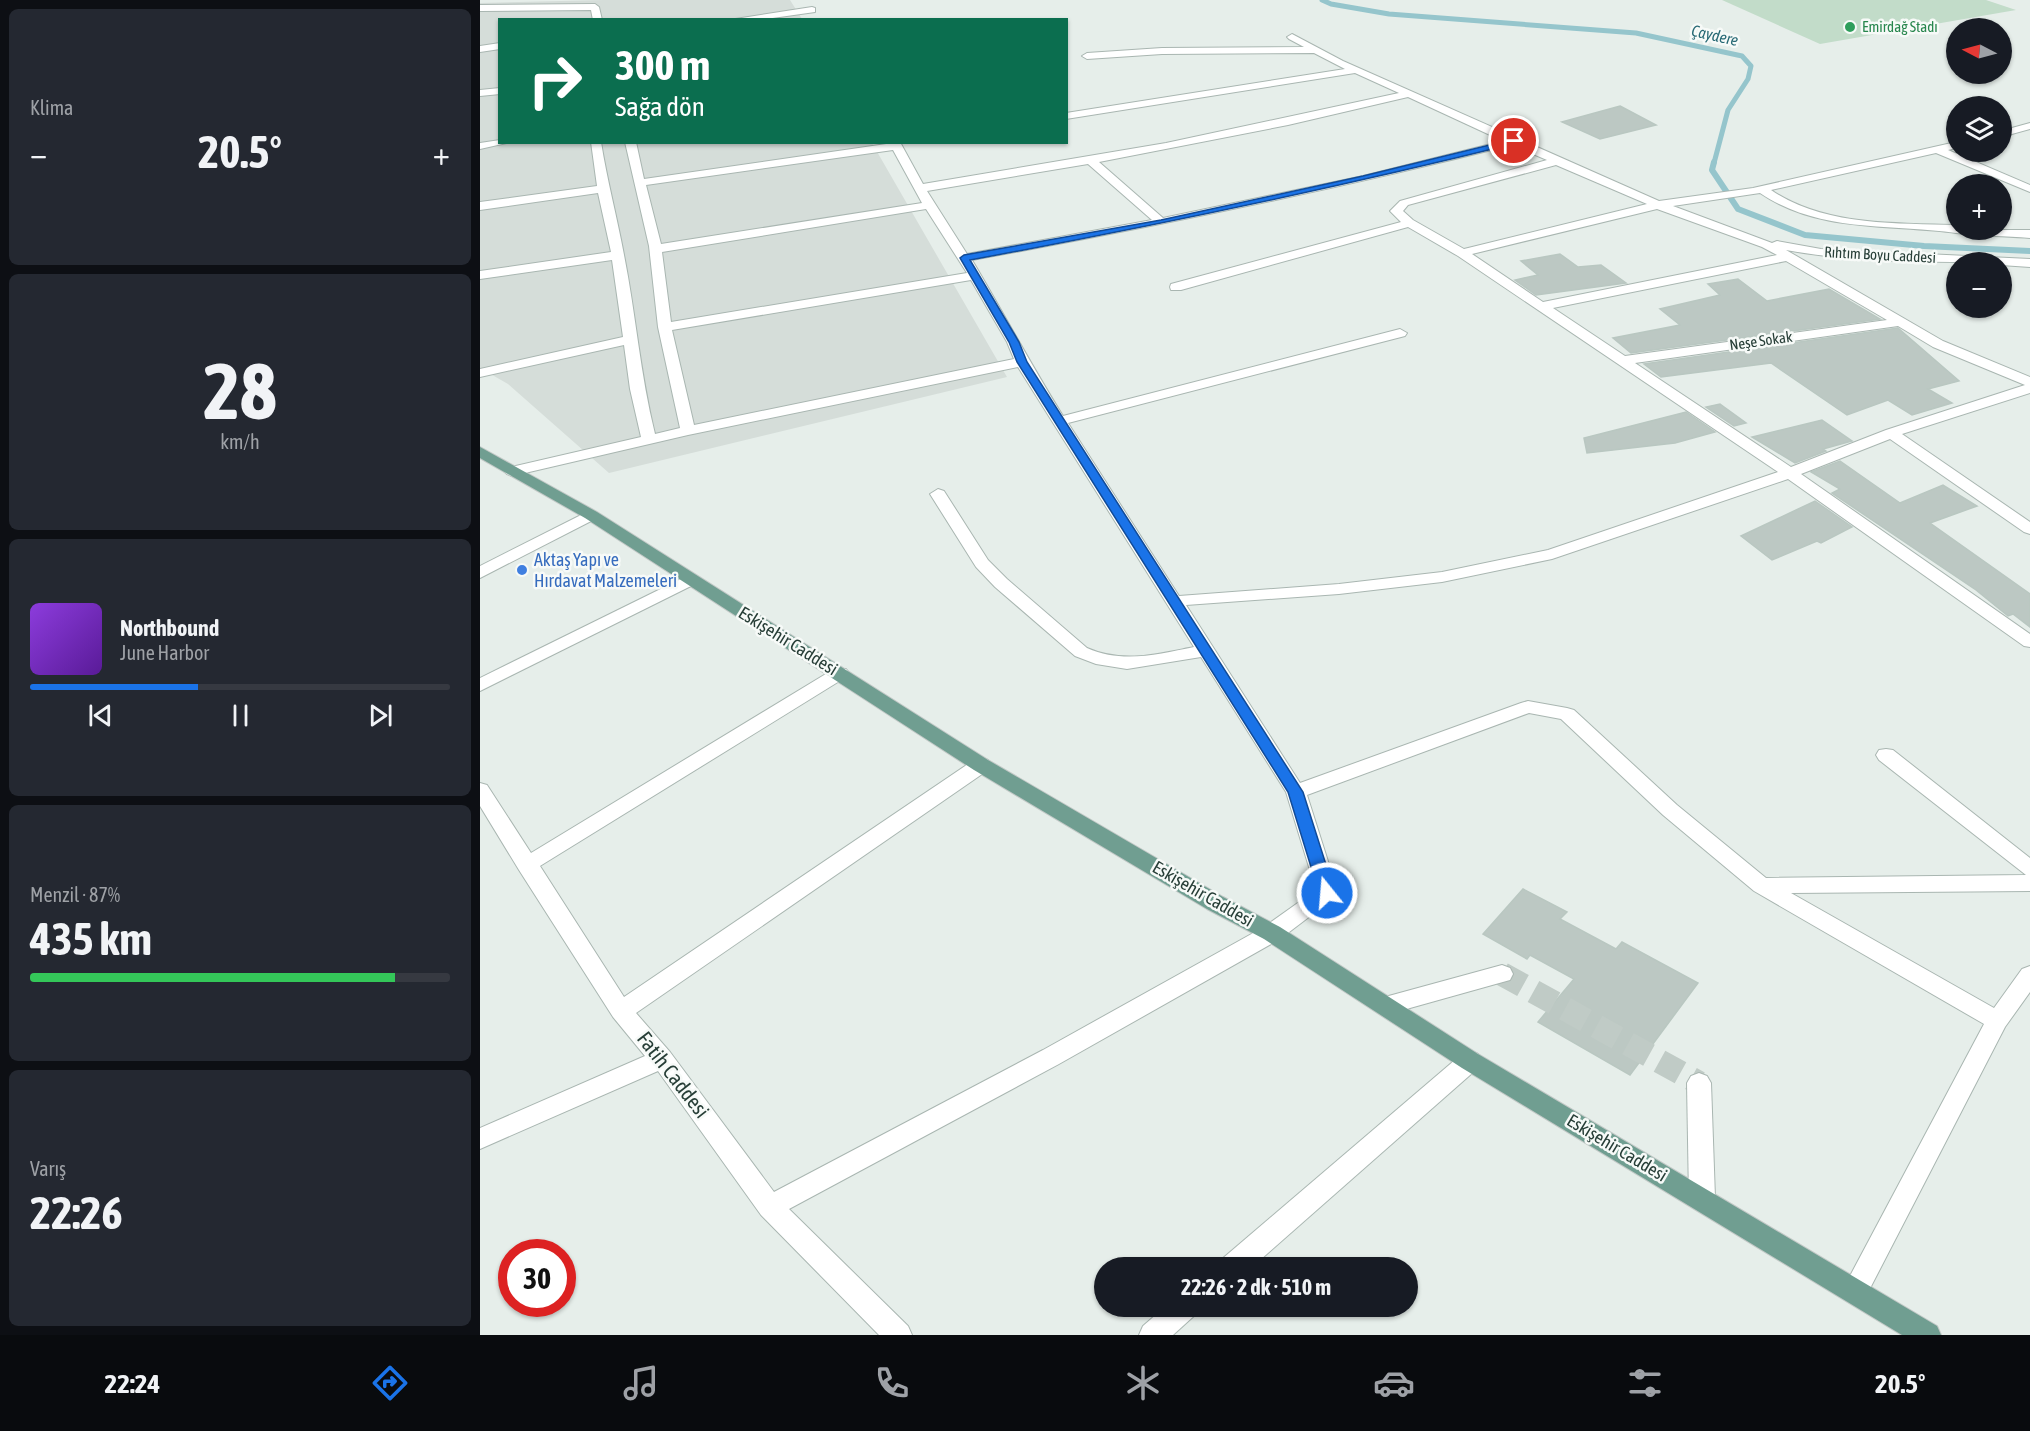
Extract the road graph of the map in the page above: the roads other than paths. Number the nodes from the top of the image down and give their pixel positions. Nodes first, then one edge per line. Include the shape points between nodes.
1 (805, 0) edge
2 (480, 8) edge
3 (812, 10) junction
4 (598, 18) edge
5 (749, 18) edge
6 (818, 18) edge
7 (1292, 37) dead end
8 (498, 46) edge
9 (480, 49) edge
10 (1315, 50) junction
11 (1087, 56) dead end
12 (1357, 70) junction
13 (498, 90) edge
14 (480, 93) edge
15 (1409, 94) junction
16 (1068, 116) edge
17 (2030, 126) edge
18 (2012, 131) edge
19 (1514, 141) junction
20 (498, 143) edge
21 (596, 144) edge
22 (630, 144) edge
23 (895, 144) edge
24 (480, 146) edge
25 (1946, 147) edge
26 (1936, 149) junction
27 (1091, 161) junction
28 (1557, 161) junction
29 (639, 183) junction
30 (921, 188) junction
31 (603, 189) junction
32 (2030, 189) edge
33 (1757, 190) junction
34 (929, 205) junction
35 (1658, 205) junction
36 (480, 206) edge
37 (1161, 222) junction
38 (1408, 223) junction
39 (1946, 228) edge
40 (2012, 233) edge
41 (2030, 234) edge
42 (1766, 244) junction
43 (655, 249) junction
44 (1462, 253) junction
45 (618, 255) junction
46 (1788, 257) junction
47 (964, 258) junction
48 (2030, 263) edge
49 (480, 275) edge
50 (973, 276) junction
51 (1176, 287) dead end
52 (1542, 306) junction
53 (1901, 322) junction
54 (665, 327) junction
55 (1400, 333) dead end
56 (631, 339) junction
57 (1621, 361) junction
58 (1022, 362) junction
59 (2030, 364) edge
60 (480, 373) edge
61 (2012, 375) junction
62 (2030, 382) edge
63 (2030, 388) edge
64 (1060, 421) junction
65 (688, 431) junction
66 (1891, 433) junction
67 (650, 440) junction
68 (480, 452) edge
69 (512, 471) junction
70 (1790, 473) junction
71 (938, 494) dead end
72 (591, 515) junction
73 (2030, 530) edge
74 (480, 573) edge
75 (689, 580) junction
76 (1176, 601) junction
77 (2030, 642) edge
78 (1206, 650) junction
79 (840, 672) junction
80 (480, 685) edge
81 (1886, 755) dead end
82 (981, 765) junction
83 (1296, 792) junction
84 (482, 797) edge
85 (526, 865) junction
86 (2030, 869) edge
87 (2030, 883) edge
88 (1761, 886) junction
89 (1272, 933) junction
90 (1502, 974) tunnel mouth
91 (2030, 975) edge
92 (1385, 1006) junction
93 (621, 1011) junction
94 (1997, 1021) junction
95 (663, 1059) junction
96 (1470, 1061) junction
97 (1699, 1083) dead end
98 (480, 1139) edge
99 (1702, 1198) junction
100 (770, 1207) junction
101 (1244, 1257) edge
102 (1856, 1291) junction
103 (1173, 1317) edge
104 (898, 1335) edge
105 (1153, 1335) edge
106 (1928, 1335) edge

1 - 3 street
2 - 4 street via 595,7
3 - 5 street
3 - 6 street
7 - 10 street
8 - 9 street
10 - 11 street via 1162,51
10 - 12 street
12 - 15 street
12 - 16 street
13 - 14 street
15 - 19 street
15 - 27 street via 1238,134
17 - 18 street
19 - 28 street
19 - 37 street
20 - 24 street
21 - 31 street
22 - 29 street
23 - 29 street
23 - 30 street
25 - 26 street
26 - 32 street
26 - 33 street
27 - 30 street
27 - 37 street
28 - 35 street
28 - 38 street via 1404,203 1396,210
29 - 43 street
30 - 34 street
31 - 36 street
31 - 45 street
33 - 35 street
33 - 39 street via 1781,202 1832,217 1869,224
34 - 43 street
34 - 47 street
35 - 42 street
35 - 44 street
37 - 47 street
38 - 44 street
38 - 51 street
40 - 41 street
42 - 46 street
42 - 48 street, Rıhtım Boyu Caddesi via 1821,253
43 - 54 street
44 - 52 street
45 - 49 street
45 - 56 street
46 - 52 street
46 - 53 street
47 - 50 street
50 - 54 street
50 - 58 street
52 - 57 street
53 - 57 street, Neşe Sokak
53 - 61 street via 1938,344
54 - 65 street
55 - 64 street
56 - 60 street
56 - 67 street via 637,389
57 - 70 street
58 - 64 street
58 - 65 street
59 - 61 street
61 - 62 street
63 - 66 street
64 - 76 street
65 - 67 street
66 - 70 street
66 - 73 street
67 - 69 street
68 - 69 main road, Eskişehir Caddesi
69 - 72 main road, Eskişehir Caddesi
70 - 76 street via 1552,554 1442,577 1339,590
70 - 77 street
71 - 78 street via 994,577 1091,658 1129,664
72 - 74 street
72 - 75 main road, Eskişehir Caddesi
75 - 79 main road, Eskişehir Caddesi
75 - 80 street
76 - 78 street
78 - 83 street
79 - 82 main road, Eskişehir Caddesi
79 - 85 street
81 - 86 street
82 - 89 main road, Eskişehir Caddesi
82 - 93 street
83 - 88 street via 1528,707 1567,714 1670,810
83 - 89 street via 1327,893
84 - 85 street, Fatih Caddesi
85 - 93 street, Fatih Caddesi
87 - 88 street
88 - 94 street
89 - 92 main road, Eskişehir Caddesi
89 - 100 street
90 - 92 street
91 - 94 street
92 - 96 main road, Eskişehir Caddesi
93 - 95 street, Fatih Caddesi
94 - 102 street
95 - 98 street
95 - 100 street, Fatih Caddesi
96 - 99 main road, Eskişehir Caddesi
96 - 101 street
97 - 99 street
99 - 102 main road, Eskişehir Caddesi
100 - 104 street, Fatih Caddesi
102 - 106 main road, Eskişehir Caddesi
103 - 105 street

